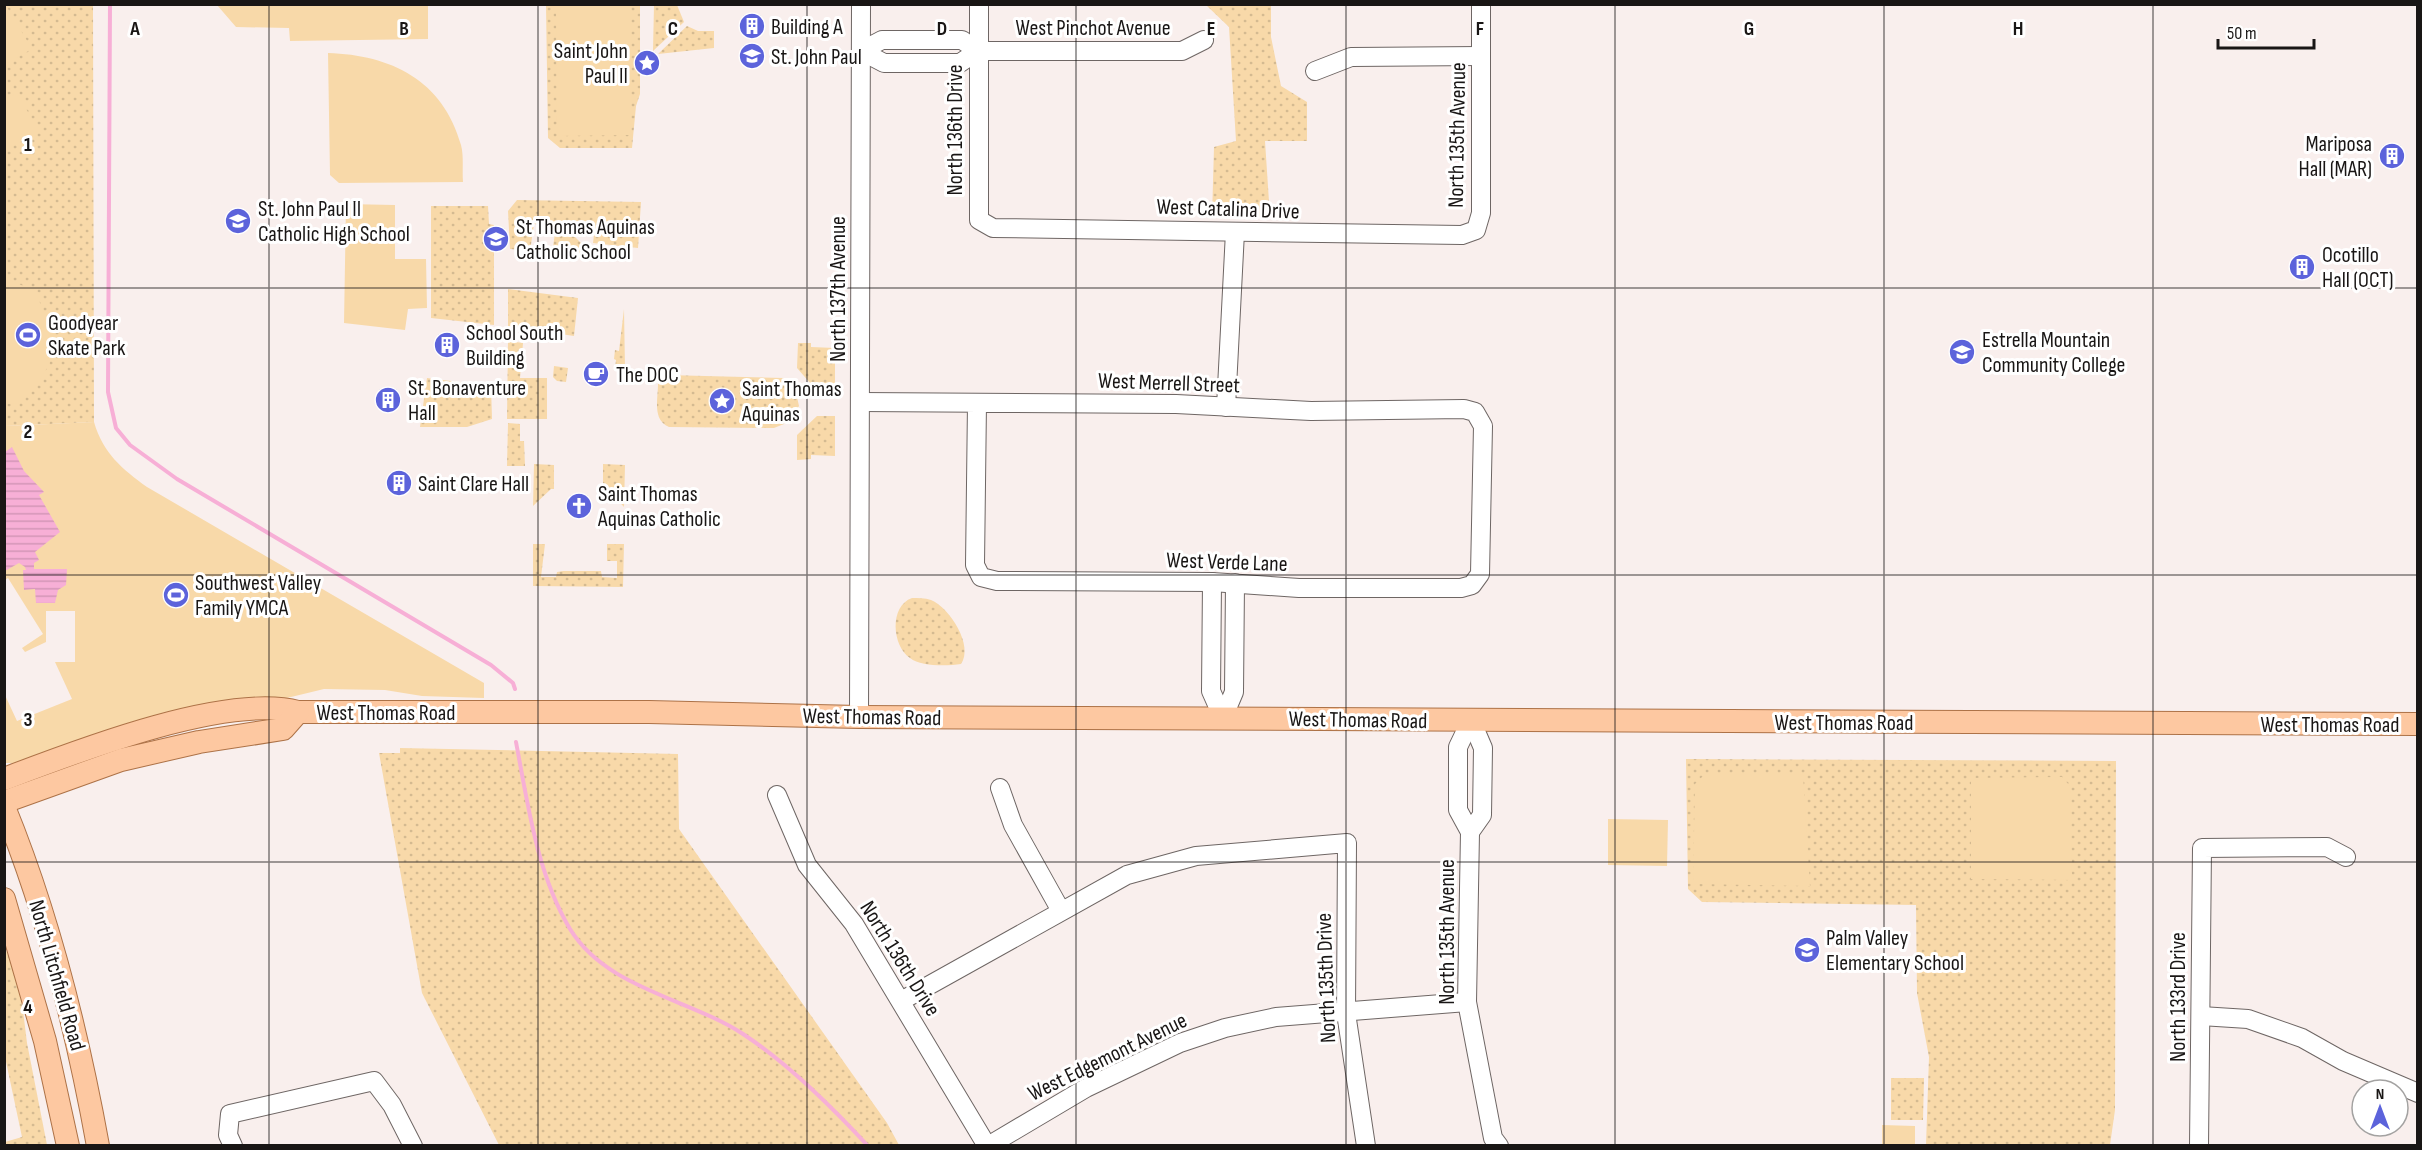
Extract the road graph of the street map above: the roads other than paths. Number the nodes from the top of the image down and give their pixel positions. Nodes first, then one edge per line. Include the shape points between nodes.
1 (861, 4) edge
2 (979, 4) edge
3 (1481, 4) edge
4 (1204, 40) dead end
5 (861, 51) junction
6 (978, 51) junction
7 (1481, 56) junction
8 (1315, 71) dead end
9 (979, 220) joint
10 (1476, 230) joint
11 (1235, 232) junction
12 (860, 402) junction
13 (977, 404) junction
14 (1227, 407) junction
15 (1212, 582) junction
16 (1235, 583) junction
17 (1472, 585) joint
18 (298, 712) junction
19 (859, 717) junction
20 (1223, 718) junction
21 (1471, 720) junction
22 (2418, 724) edge
23 (4, 779) edge
24 (1000, 788) dead end
25 (777, 795) dead end
26 (4, 802) edge
27 (4, 807) edge
28 (2346, 857) dead end
29 (4, 899) edge
30 (1060, 910) junction
31 (901, 1002) junction
32 (1467, 1002) junction
33 (1346, 1013) junction
34 (2201, 1016) junction
35 (2418, 1093) edge
36 (1494, 1143) edge
37 (68, 1146) edge
38 (98, 1146) edge
39 (233, 1146) edge
40 (412, 1146) edge
41 (988, 1146) edge
42 (1366, 1146) edge
43 (2199, 1146) edge

1 - 5 street, North 137th Avenue
2 - 6 street, North 136th Drive
3 - 7 street, North 135th Avenue
4 - 6 street, West Pinchot Avenue via 1182,51
5 - 6 street, West Pinchot Avenue via 884,63 960,63
5 - 12 street, North 137th Avenue
6 - 9 street, North 136th Drive
7 - 8 street via 1351,57
7 - 10 street, North 135th Avenue via 1481,213
9 - 11 street, West Catalina Drive via 993,228
10 - 11 street, West Catalina Drive via 1462,235
11 - 14 street
12 - 13 street, West Merrell Street
12 - 19 street, North 137th Avenue
13 - 14 street, West Merrell Street
13 - 15 street, West Verde Lane via 975,565 981,577 997,581
14 - 17 street, West Merrell Street via 1475,412 1483,426 1481,567
15 - 16 street, West Verde Lane
15 - 20 street via 1211,691
16 - 17 street, West Verde Lane via 1299,588
16 - 20 street via 1234,692
18 - 19 main road, West Thomas Road via 649,712
18 - 23 main road, West Thomas Road via 267,707 193,718
18 - 26 main road, West Thomas Road via 282,729 121,760
19 - 20 main road, West Thomas Road
20 - 21 main road, West Thomas Road
21 - 22 main road, West Thomas Road
21 - 32 street, North 135th Avenue via 1458,747 1458,810 1470,832
24 - 30 street via 1013,825
25 - 31 street, North 136th Drive via 807,865 854,924
27 - 38 main road, North Litchfield Road via 57,958 81,1053
28 - 34 street, North 133rd Drive via 2327,847 2202,848
29 - 37 main road, North Litchfield Road via 45,1041
30 - 31 street
30 - 33 street, North 135th Drive via 1127,875 1196,856 1347,843
31 - 41 street, North 136th Drive
32 - 33 street, West Edgemont Avenue
32 - 36 street, North 135th Avenue
33 - 41 street, West Edgemont Avenue via 1276,1017 1180,1042 1086,1088
33 - 42 street, North 135th Drive
34 - 35 street via 2248,1019 2302,1038 2343,1061
34 - 43 street, North 133rd Drive
39 - 40 street via 228,1135 230,1114 374,1080 392,1105

